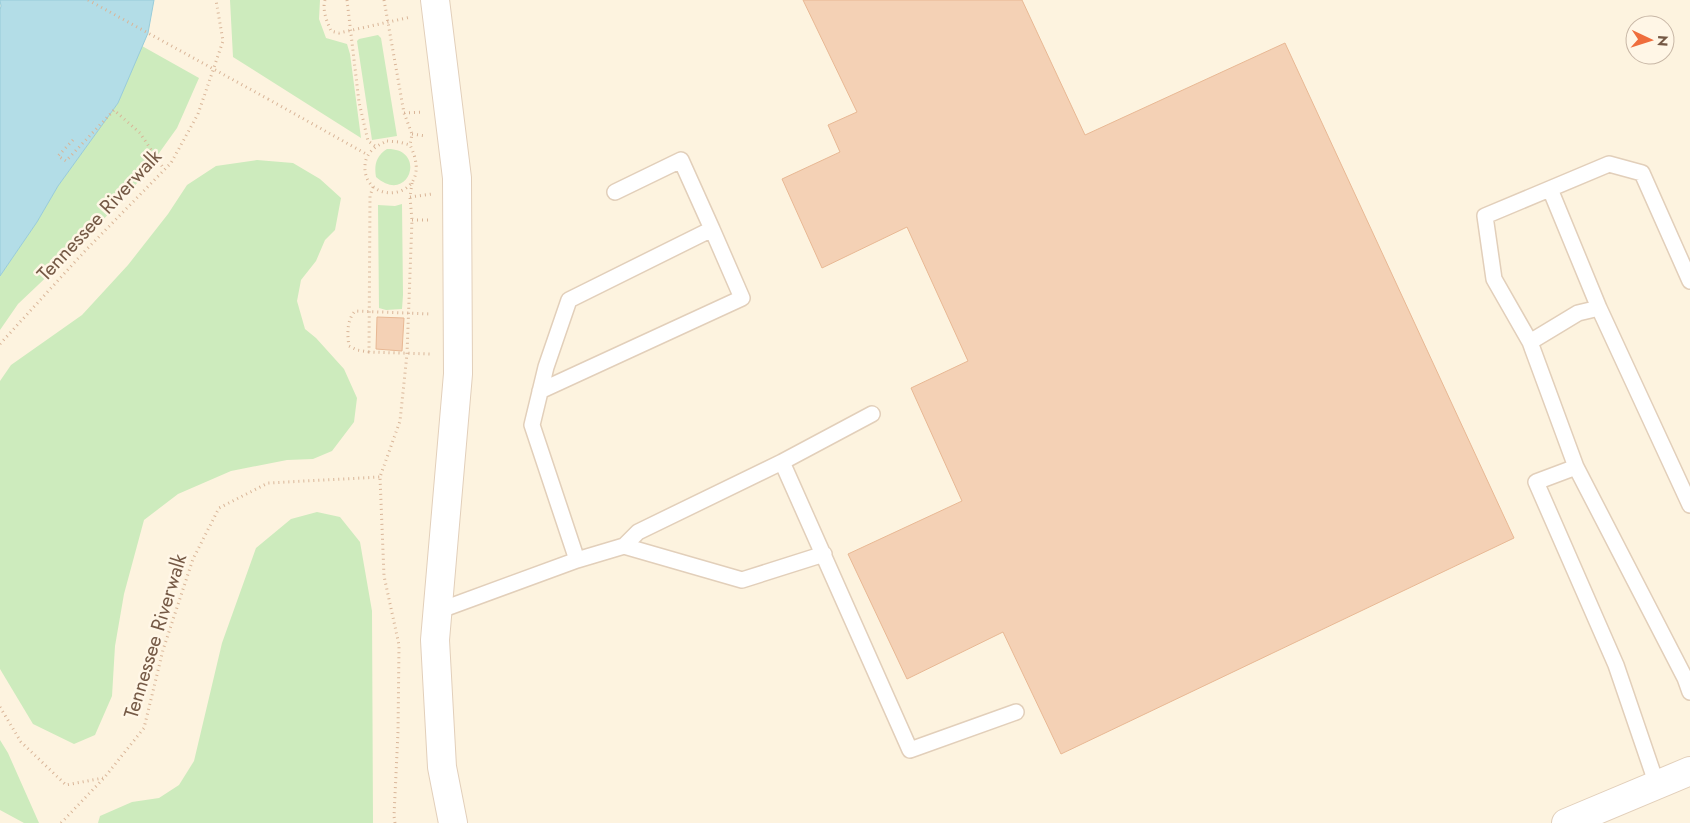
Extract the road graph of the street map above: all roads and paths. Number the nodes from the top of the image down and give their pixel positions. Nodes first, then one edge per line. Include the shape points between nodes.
1 (88, 0) edge
2 (216, 0) edge
3 (326, 0) edge
4 (347, 0) edge
5 (384, 0) edge
6 (435, 0) edge
7 (388, 21) junction
8 (351, 32) junction
9 (73, 140) dead end
10 (410, 145) junction
11 (375, 146) junction
12 (368, 155) junction
13 (164, 169) junction
14 (412, 183) junction
15 (373, 187) junction
16 (1550, 189) junction
17 (615, 192) dead end
18 (712, 229) junction
19 (1690, 281) edge
20 (1599, 308) junction
21 (368, 312) junction
22 (408, 314) junction
23 (434, 314) dead end
24 (1530, 342) junction
25 (0, 344) edge
26 (369, 352) junction
27 (407, 354) junction
28 (440, 354) dead end
29 (540, 391) junction
30 (872, 414) dead end
31 (782, 462) junction
32 (1576, 467) junction
33 (380, 477) junction
34 (1690, 505) edge
35 (624, 546) junction
36 (824, 554) junction
37 (578, 560) junction
38 (438, 611) junction
39 (1690, 692) edge
40 (0, 707) edge
41 (1016, 712) dead end
42 (1690, 772) edge
43 (104, 778) junction
44 (1657, 785) junction
45 (61, 823) edge
46 (395, 823) edge
47 (453, 823) edge
48 (1566, 823) edge

1 - 12 path, bridge
2 - 13 path, Tennessee Riverwalk via 223,41 198,114 171,163
3 - 8 path via 327,22 331,31
4 - 8 path
5 - 7 path
6 - 38 street via 457,178 458,374
7 - 8 path
7 - 10 path via 404,113 412,134
8 - 11 path via 359,102 368,141
9 - 13 path via 58,156 66,161 114,110 140,133
10 - 11 path via 387,141
10 - 14 path via 417,166
11 - 12 path
12 - 15 path via 365,172
13 - 25 path, Tennessee Riverwalk
14 - 15 path via 394,194
14 - 22 path
15 - 21 path via 370,196
16 - 19 lane via 1609,164 1642,173
16 - 20 lane
16 - 24 lane via 1485,216 1494,280
17 - 18 lane via 681,160
18 - 29 lane via 569,300
18 - 29 lane via 742,298
20 - 24 lane via 1578,313
20 - 34 lane
21 - 22 path
21 - 26 path
21 - 26 path via 355,311 350,317 348,338 349,346
22 - 23 path
22 - 27 path
24 - 32 lane
26 - 27 path
27 - 28 path
27 - 33 path via 400,421
29 - 37 lane via 532,425
30 - 31 lane
31 - 35 lane via 638,532
31 - 36 lane
32 - 39 lane via 1686,678
32 - 44 lane via 1536,482 1616,665
33 - 43 path, Tennessee Riverwalk via 268,483 219,508 193,559 163,650 144,728
33 - 46 path via 384,576 399,645
35 - 36 lane via 742,580
35 - 37 lane
36 - 41 lane via 910,750
37 - 38 lane
38 - 47 street via 435,640 442,767
40 - 43 path via 21,742 66,785
42 - 44 street
43 - 45 path, Tennessee Riverwalk
44 - 48 street

